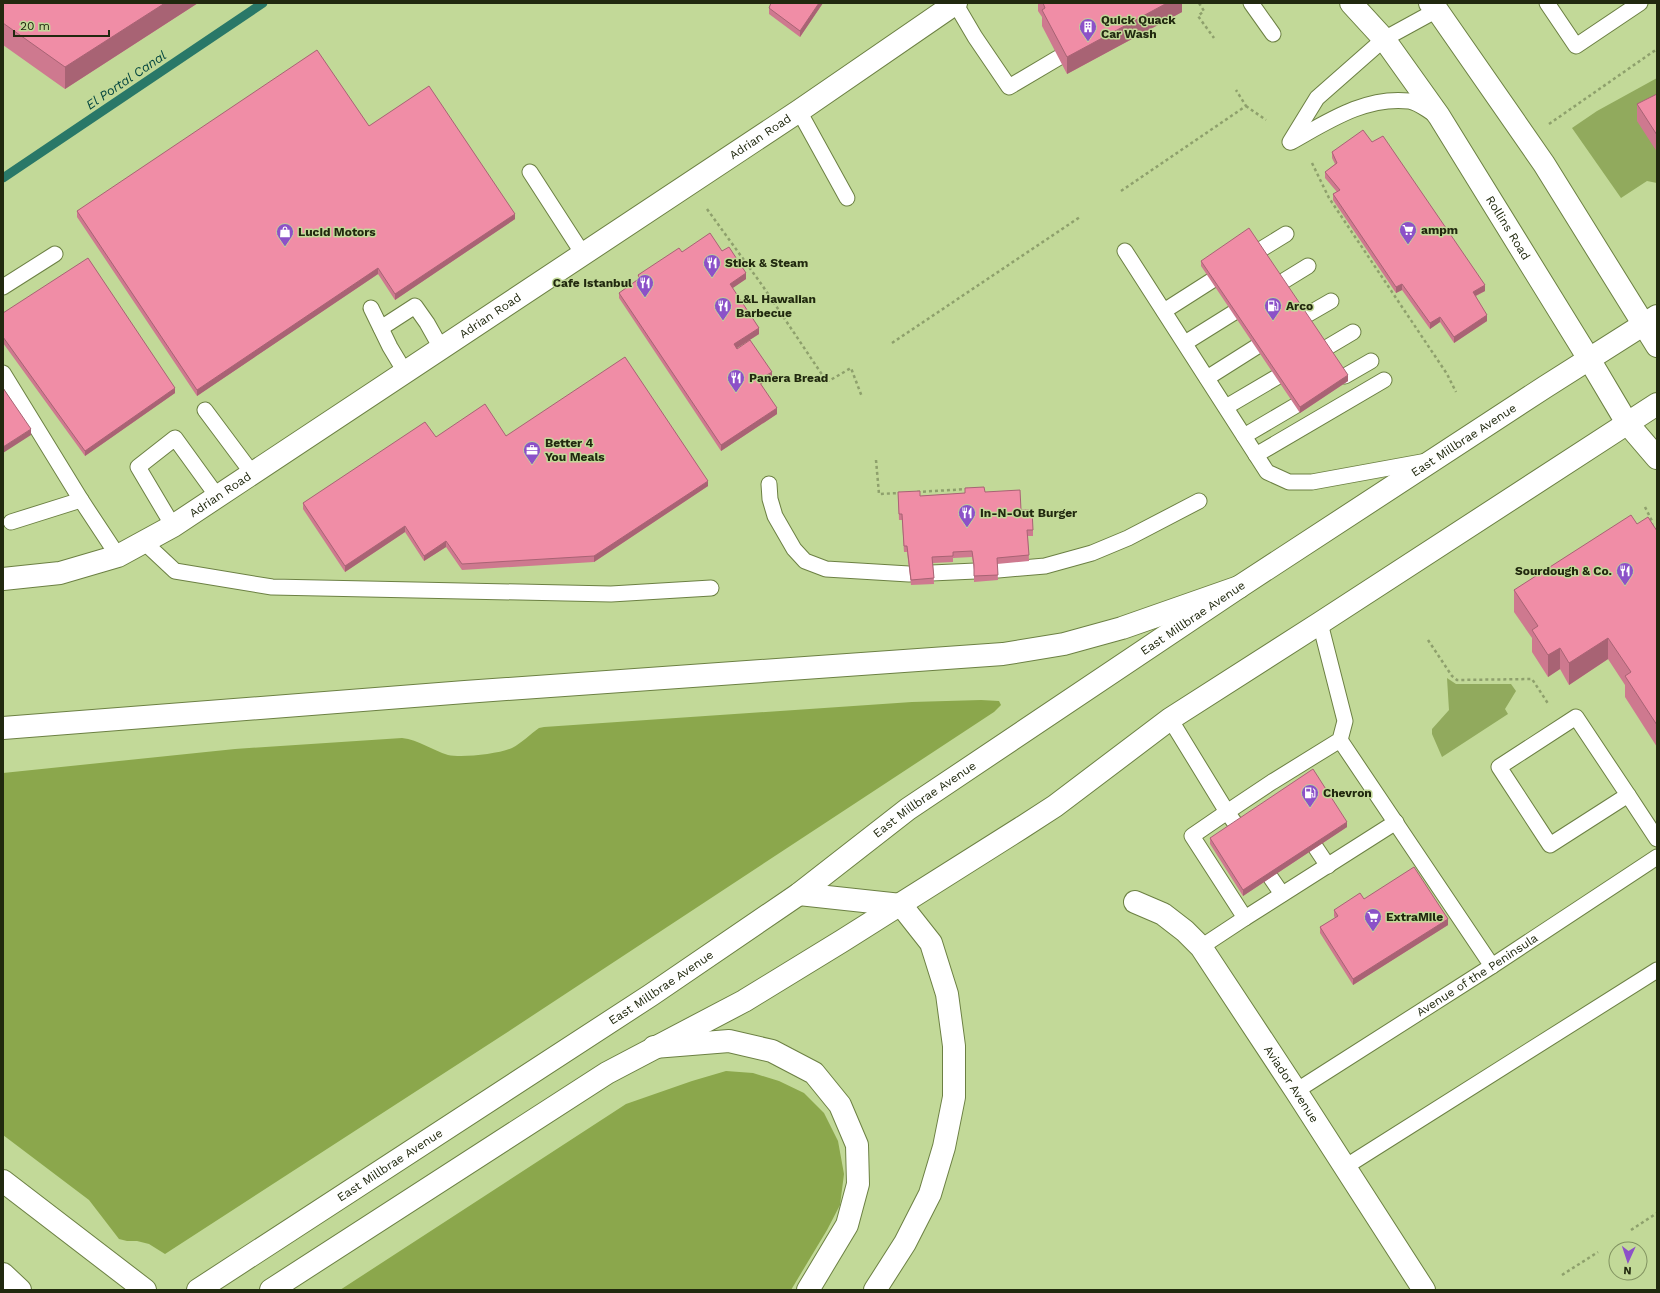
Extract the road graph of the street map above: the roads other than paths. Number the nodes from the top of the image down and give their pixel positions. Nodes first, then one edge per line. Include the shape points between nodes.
1 (956, 3) edge
2 (1251, 3) edge
3 (1351, 3) edge
4 (1547, 3) edge
5 (1640, 3) edge
6 (1433, 6) edge
7 (1273, 34) dead end
8 (1384, 39) junction
9 (1058, 58) edge
10 (799, 111) junction
11 (1439, 116) junction
12 (530, 172) dead end
13 (847, 198) dead end
14 (1286, 234) dead end
15 (1260, 250) edge
16 (1126, 251) dead end
17 (54, 254) dead end
18 (583, 254) junction
19 (1308, 266) dead end
20 (1211, 281) edge
21 (1282, 282) edge
22 (3, 287) edge
23 (1331, 301) dead end
24 (371, 308) dead end
25 (1164, 311) junction
26 (1233, 313) edge
27 (1305, 316) edge
28 (1650, 320) edge
29 (381, 328) junction
30 (1353, 332) dead end
31 (1185, 343) junction
32 (1657, 346) edge
33 (1256, 347) edge
34 (440, 348) junction
35 (1326, 348) edge
36 (1589, 359) junction
37 (1371, 361) dead end
38 (405, 372) junction
39 (3, 373) edge
40 (1345, 376) edge
41 (1277, 377) edge
42 (1207, 378) junction
43 (1384, 380) dead end
44 (1657, 404) edge
45 (1295, 406) edge
46 (1226, 408) junction
47 (205, 410) dead end
48 (1627, 423) junction
49 (1244, 436) junction
50 (1256, 455) junction
51 (1437, 458) junction
52 (1657, 458) edge
53 (252, 473) junction
54 (769, 484) dead end
55 (218, 496) junction
56 (80, 500) junction
57 (1198, 501) dead end
58 (11, 522) dead end
59 (173, 526) junction
60 (144, 542) junction
61 (118, 556) junction
62 (3, 579) edge
63 (1239, 587) junction
64 (711, 588) dead end
65 (1320, 623) junction
66 (1170, 719) junction
67 (3, 728) edge
68 (1340, 740) junction
69 (1628, 795) junction
70 (1227, 812) junction
71 (1396, 822) junction
72 (1237, 826) edge
73 (1657, 839) edge
74 (1316, 848) edge
75 (1657, 857) edge
76 (1328, 866) junction
77 (1271, 878) edge
78 (799, 894) junction
79 (1282, 894) junction
80 (1135, 902) dead end
81 (901, 905) junction
82 (1245, 918) junction
83 (1201, 947) junction
84 (1492, 966) junction
85 (1657, 970) edge
86 (654, 1047) junction
87 (1296, 1091) junction
88 (1345, 1167) junction
89 (3, 1181) edge
90 (3, 1274) edge
91 (20, 1290) edge
92 (145, 1290) edge
93 (198, 1290) edge
94 (271, 1290) edge
95 (808, 1290) edge
96 (875, 1290) edge
97 (1424, 1290) edge

1 - 9 lane via 975,37 1010,87
1 - 10 main road, Adrian Road
2 - 7 lane
3 - 8 main road, Rollins Road
4 - 5 lane via 1576,46
6 - 8 lane
6 - 28 main road
8 - 11 main road, Rollins Road
8 - 11 lane via 1318,98 1290,142 1339,115 1378,101 1410,101
10 - 13 lane
10 - 18 main road, Adrian Road
11 - 36 main road, Rollins Road
12 - 18 lane
14 - 15 lane
16 - 25 lane
17 - 22 lane
18 - 34 main road, Adrian Road
19 - 21 lane
20 - 25 lane
23 - 27 lane
24 - 29 lane
25 - 31 lane
26 - 31 lane
28 - 32 main road
28 - 36 main road, East Millbrae Avenue
29 - 34 lane via 415,306
29 - 38 lane
30 - 35 lane
31 - 42 lane
33 - 42 lane
34 - 38 main road, Adrian Road
36 - 48 main road, Rollins Road
36 - 51 main road, East Millbrae Avenue
37 - 40 lane
38 - 53 main road, Adrian Road
39 - 56 lane
41 - 46 lane
42 - 46 lane
43 - 50 lane
44 - 48 main road
45 - 49 lane
46 - 49 lane
47 - 53 lane
48 - 52 main road, Rollins Road
48 - 65 main road
49 - 50 lane
50 - 51 lane via 1267,472 1289,482 1312,482
51 - 63 main road, East Millbrae Avenue
53 - 55 main road, Adrian Road
54 - 57 lane via 775,516 794,549 805,562 826,569 909,574 1045,566 1092,553 1128,538
55 - 59 main road, Adrian Road
55 - 59 lane via 174,438 138,467
56 - 58 lane
56 - 61 lane
59 - 60 main road, Adrian Road
60 - 61 main road, Adrian Road
60 - 64 lane via 175,571 272,587 611,594
61 - 62 main road, Adrian Road via 60,573
63 - 67 main road via 1122,628 1064,644 1003,654
63 - 78 main road, East Millbrae Avenue via 908,809
65 - 66 main road
65 - 68 lane via 1345,721
66 - 70 lane
66 - 81 main road via 1055,806
68 - 70 lane via 1275,787
68 - 71 lane
69 - 69 lane via 1550,845 1499,767 1576,717
69 - 73 lane
70 - 72 lane
70 - 82 lane via 1192,836
71 - 76 lane
71 - 84 lane
74 - 76 lane
75 - 84 lane, Avenue of the Peninsula
76 - 79 lane
77 - 79 lane
78 - 81 main road
78 - 93 main road, East Millbrae Avenue via 664,987
79 - 82 lane
80 - 83 main road, Aviador Avenue via 1164,914
81 - 86 main road via 744,1001
81 - 96 main road via 931,943 947,994 954,1046 954,1097 944,1147 930,1194 905,1243
82 - 83 lane
83 - 87 main road, Aviador Avenue
84 - 87 lane, Avenue of the Peninsula
85 - 88 lane
86 - 94 main road via 569,1097
86 - 95 main road via 729,1042 772,1051 814,1073 840,1105 857,1145 858,1184 847,1225
87 - 88 main road, Aviador Avenue
88 - 97 main road, Aviador Avenue
89 - 92 main road
90 - 91 main road

